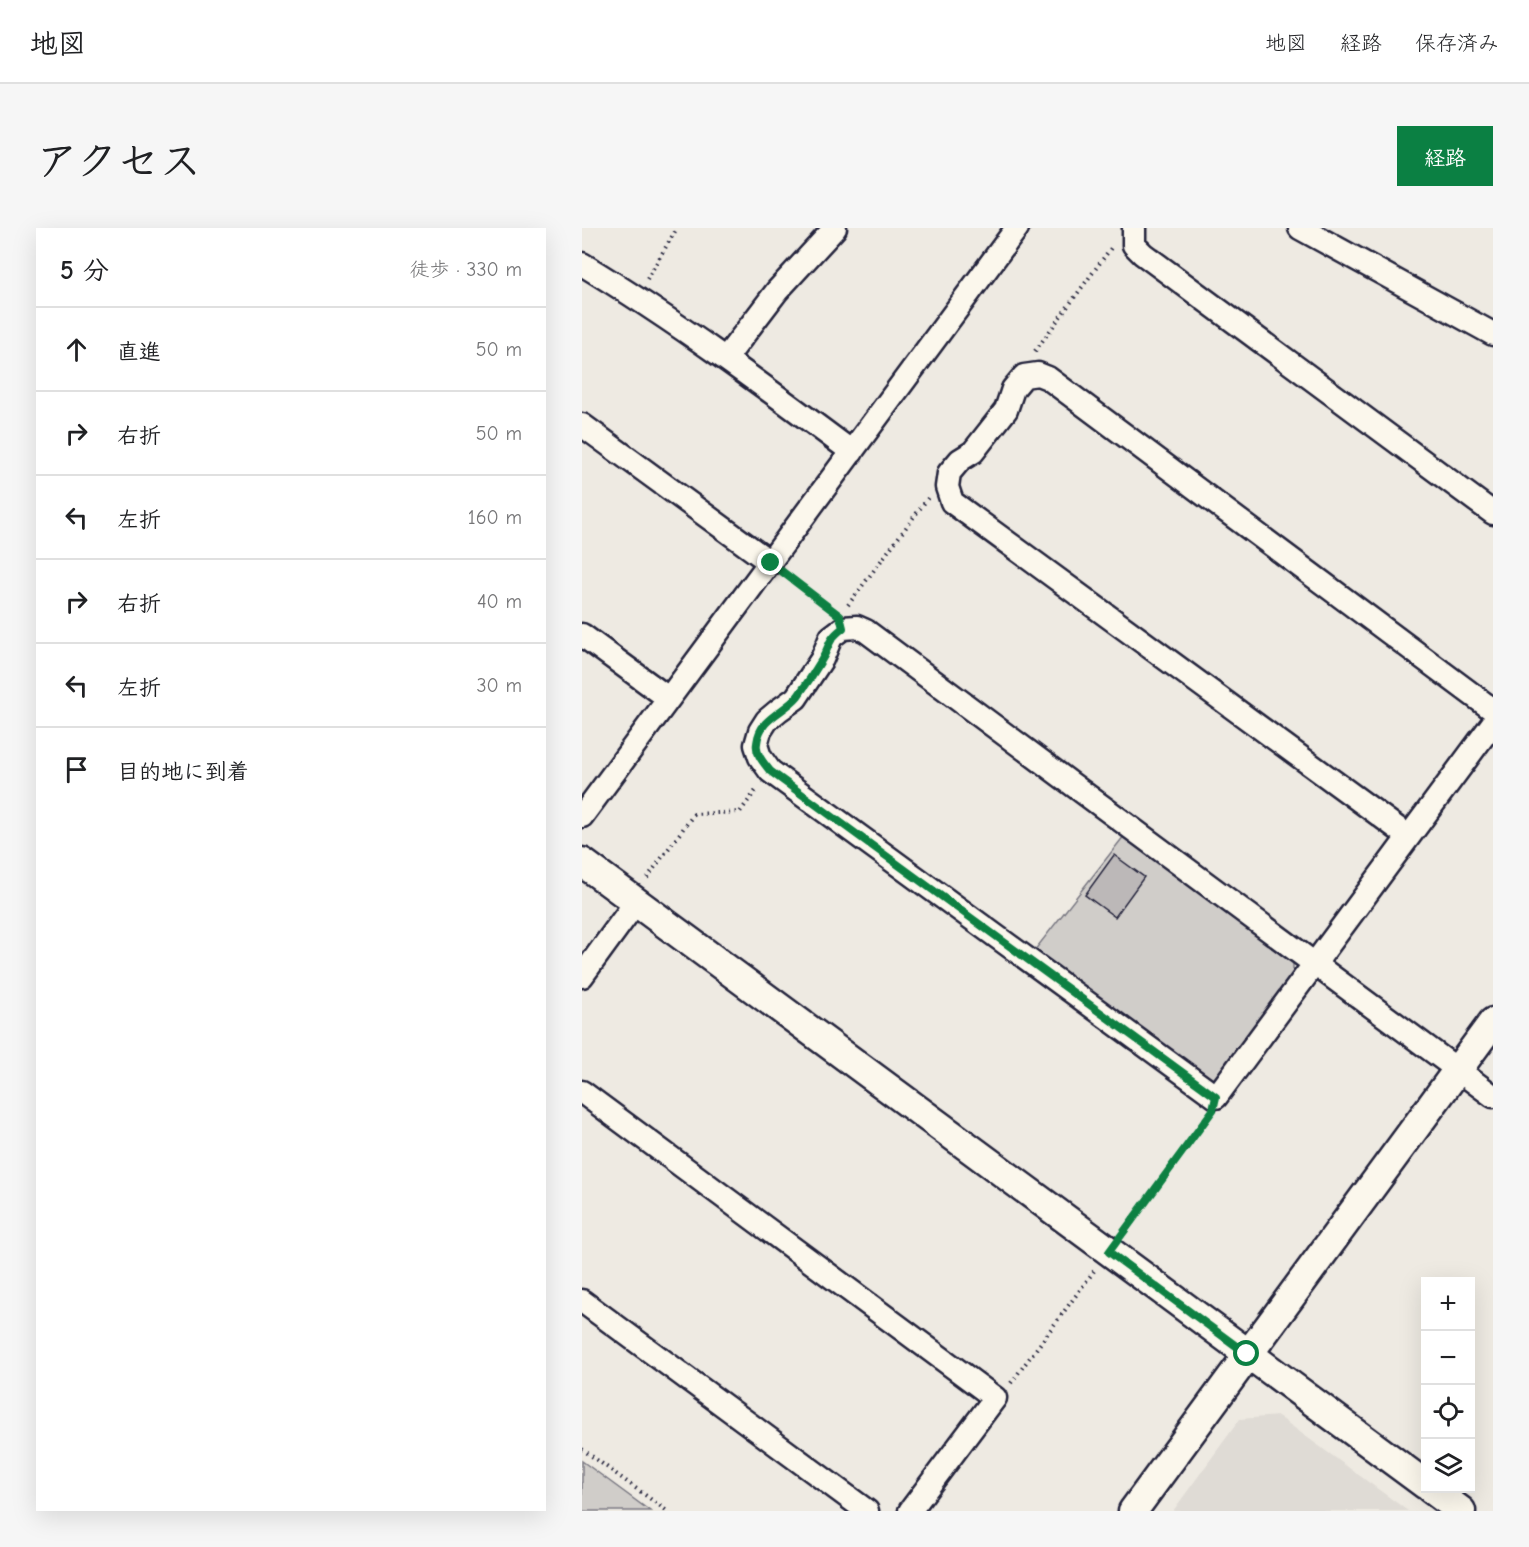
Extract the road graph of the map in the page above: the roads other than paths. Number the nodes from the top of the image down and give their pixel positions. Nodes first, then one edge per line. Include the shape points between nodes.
1 (835, 228) edge
2 (1017, 228) edge
3 (1300, 228) edge
4 (1133, 230) edge
5 (582, 264) edge
6 (1493, 334) edge
7 (726, 358) junction
8 (582, 425) edge
9 (852, 452) junction
10 (1493, 513) edge
11 (771, 563) junction
12 (582, 635) edge
13 (668, 698) junction
14 (1493, 710) edge
15 (1493, 723) edge
16 (582, 816) edge
17 (1408, 836) junction
18 (582, 862) edge
19 (636, 902) junction
20 (1316, 965) junction
21 (582, 976) edge
22 (1493, 1022) edge
23 (1457, 1070) junction
24 (582, 1092) edge
25 (1493, 1096) edge
26 (582, 1301) edge
27 (1247, 1354) junction
28 (1421, 1482) edge
29 (1437, 1493) edge
30 (867, 1511) edge
31 (910, 1511) edge
32 (1132, 1511) edge
33 (1461, 1511) edge

1 - 7 street via 777,291
2 - 9 street
3 - 6 street
4 - 10 street via 1134,244 1143,254
5 - 7 street
7 - 9 street
8 - 11 street
9 - 11 street
11 - 13 street
12 - 13 street
13 - 16 street
14 - 17 street via 1048,378 1038,374 1024,376 1012,389 1006,410 973,452 949,473 947,488 952,502
15 - 17 street
17 - 20 street
18 - 19 street
19 - 21 street
19 - 27 street
20 - 20 street via 857,627 842,622 796,698 773,715 760,731 756,745 770,771 1216,1097
20 - 23 street
22 - 23 street
23 - 25 street
23 - 27 street
24 - 31 street via 995,1398
26 - 30 street
27 - 28 street
27 - 32 street
29 - 33 street

